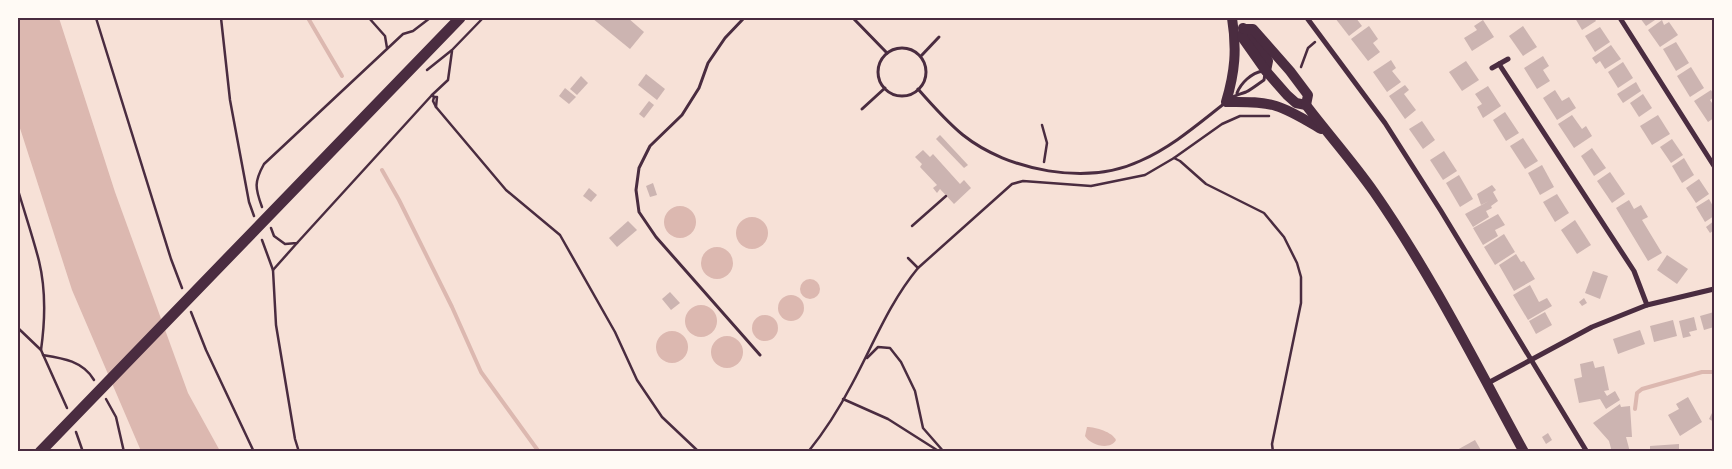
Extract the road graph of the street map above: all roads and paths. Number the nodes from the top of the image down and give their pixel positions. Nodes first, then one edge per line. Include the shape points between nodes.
1 (96, 18) edge
2 (221, 18) edge
3 (369, 18) edge
4 (430, 18) edge
5 (460, 18) edge
6 (484, 18) edge
7 (744, 18) edge
8 (853, 18) edge
9 (1233, 18) edge
10 (1307, 18) edge
11 (1620, 18) edge
12 (1244, 29) junction
13 (1321, 36) junction
14 (940, 37) dead end
15 (387, 48) junction
16 (887, 53) junction
17 (921, 56) junction
18 (1508, 59) dead end
19 (1500, 64) junction
20 (1492, 68) dead end
21 (1266, 71) junction
22 (1294, 71) junction
23 (885, 88) junction
24 (918, 89) junction
25 (1237, 94) junction
26 (433, 96) junction
27 (1226, 102) junction
28 (1306, 105) junction
29 (862, 109) dead end
30 (1042, 125) dead end
31 (1327, 132) junction
32 (1174, 158) dead end
33 (1714, 166) edge
34 (1043, 170) junction
35 (18, 190) edge
36 (946, 196) dead end
37 (263, 209) dead end
38 (255, 219) dead end
39 (912, 226) dead end
40 (270, 227) dead end
41 (261, 236) dead end
42 (297, 243) junction
43 (908, 258) dead end
44 (918, 268) junction
45 (273, 270) junction
46 (1714, 289) edge
47 (185, 295) dead end
48 (188, 304) dead end
49 (1648, 305) junction
50 (18, 328) edge
51 (41, 350) junction
52 (760, 355) dead end
53 (1530, 360) junction
54 (1488, 383) junction
55 (852, 386) junction
56 (843, 399) junction
57 (69, 414) dead end
58 (73, 424) dead end
59 (40, 452) edge
60 (83, 452) edge
61 (254, 452) edge
62 (299, 452) edge
63 (699, 452) edge
64 (808, 452) edge
65 (940, 452) edge
66 (944, 452) edge
67 (1273, 452) edge
68 (1524, 452) edge
69 (1586, 452) edge

1 - 47 path
2 - 38 path via 230,100
3 - 15 path via 387,41
4 - 15 path
5 - 59 highway
6 - 26 path via 452,50 448,80
7 - 52 lane via 708,63 700,88 682,115 650,146 639,168 636,190 639,212 656,236
8 - 16 lane
9 - 12 main road
9 - 27 main road via 1235,60
10 - 13 street
11 - 33 street
12 - 21 main road via 1242,38
12 - 22 main road via 1253,29
13 - 22 path via 1308,48
13 - 53 street via 1442,211
14 - 17 lane
15 - 37 path via 264,164 256,177 256,191
16 - 17 lane via 907,48
16 - 23 lane via 878,75
17 - 24 lane via 926,75
18 - 19 street
19 - 20 street
19 - 49 street via 1634,271
21 - 22 main road via 1277,68
21 - 25 lane via 1246,80 1239,86
21 - 25 lane via 1264,80
21 - 28 main road via 1296,103
22 - 28 main road via 1308,95
23 - 24 lane via 901,96
23 - 29 lane
24 - 34 lane via 964,136 1020,165
25 - 27 lane
26 - 42 path
26 - 63 path via 437,97 436,107 506,190 560,235 615,332 637,380 662,417
27 - 31 main road via 1276,106
27 - 34 lane via 1168,147 1138,162 1092,172
28 - 31 main road
30 - 34 path via 1046,143
31 - 54 main road via 1373,191
32 - 67 path via 1206,184 1264,213 1284,237 1297,263 1301,277 1301,303
34 - 44 path via 1040,183 1024,181 1012,184
35 - 51 path via 39,262 44,298
36 - 39 path
40 - 42 path via 274,236 285,244
41 - 45 path
42 - 45 path
43 - 44 path
44 - 55 path via 886,316
45 - 62 path via 276,325
46 - 49 street
48 - 61 path
49 - 53 street via 1592,327
50 - 51 path
51 - 57 path
53 - 54 street
53 - 69 street
54 - 68 main road
55 - 56 path
55 - 66 path via 868,356 878,347 890,348 915,391 923,428
56 - 64 path
56 - 65 path via 888,419
58 - 60 path

